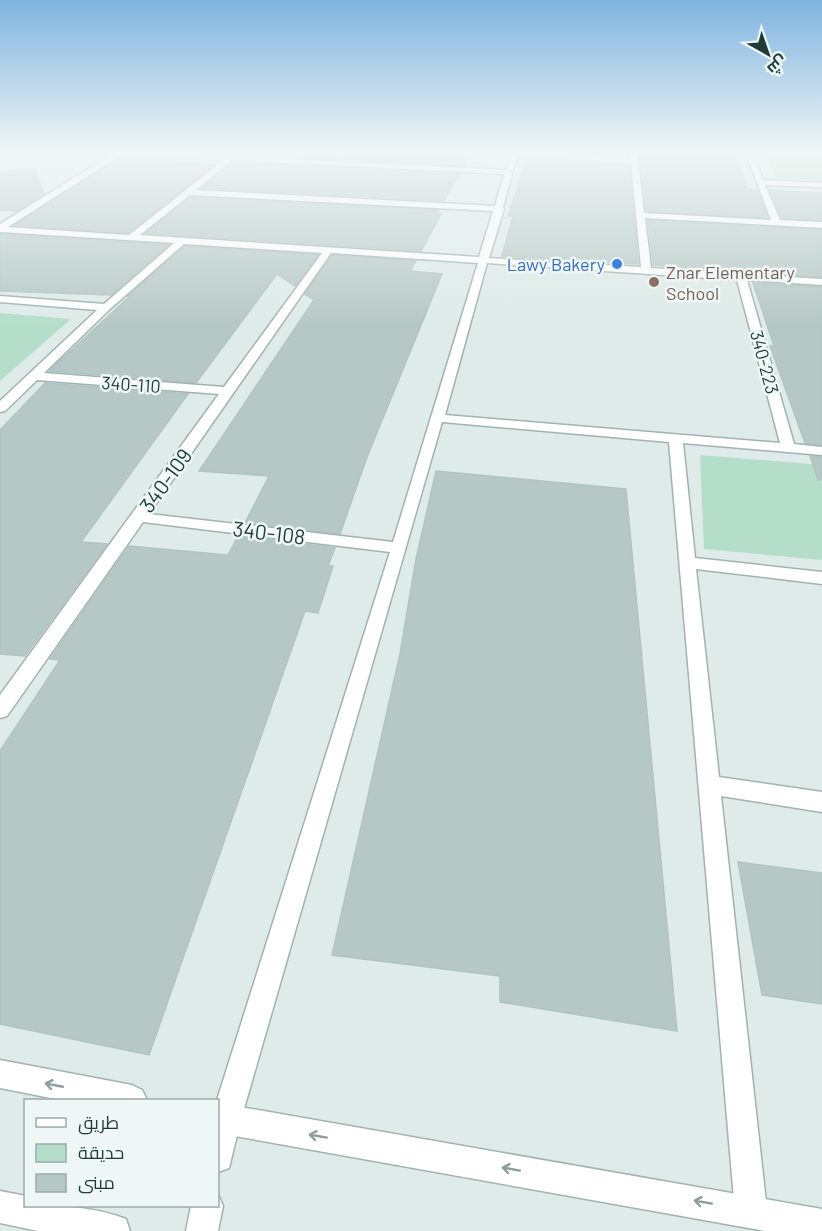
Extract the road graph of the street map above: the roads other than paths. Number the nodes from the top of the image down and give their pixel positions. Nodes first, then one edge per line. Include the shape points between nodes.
1 (32, 208) edge
2 (168, 208) edge
3 (490, 208) edge
4 (640, 208) edge
5 (771, 208) edge
6 (500, 209) joint
7 (641, 215) junction
8 (776, 222) junction
9 (822, 225) edge
10 (0, 229) edge
11 (132, 237) junction
12 (183, 241) junction
13 (329, 250) junction
14 (484, 260) junction
15 (646, 270) junction
16 (741, 276) junction
17 (822, 282) edge
18 (0, 299) edge
19 (106, 307) junction
20 (34, 376) junction
21 (228, 391) junction
22 (0, 408) edge
23 (438, 418) junction
24 (675, 437) junction
25 (788, 448) junction
26 (822, 451) edge
27 (138, 517) junction
28 (399, 548) junction
29 (687, 563) junction
30 (822, 578) edge
31 (0, 710) edge
32 (710, 785) junction
33 (822, 802) edge
34 (0, 1074) edge
35 (122, 1099) edge
36 (222, 1119) edge
37 (219, 1148) edge
38 (0, 1207) edge
39 (207, 1207) edge
40 (751, 1211) junction
41 (822, 1225) edge
42 (114, 1231) edge
43 (202, 1231) edge

1 - 10 street
2 - 11 street
3 - 6 street
4 - 7 street
5 - 8 street
6 - 14 street
7 - 8 street
7 - 15 street
8 - 9 street
10 - 11 street
11 - 12 street
12 - 13 street
12 - 19 street
13 - 14 street
13 - 21 street, 340-109
14 - 15 street
14 - 23 street
15 - 16 street
16 - 17 street
16 - 25 street, 340-223
18 - 19 street
19 - 20 street
20 - 21 street, 340-110
20 - 22 street
21 - 27 street, 340-109
23 - 24 street
23 - 28 street
24 - 25 street
24 - 29 street
25 - 26 street
27 - 28 street, 340-108
27 - 31 street, 340-109
28 - 36 street
29 - 30 street
29 - 32 street
32 - 33 street
32 - 40 street
35 -> 34 street
36 - 37 street
40 -> 36 street
38 - 42 street
39 - 43 street
40 - 41 street

